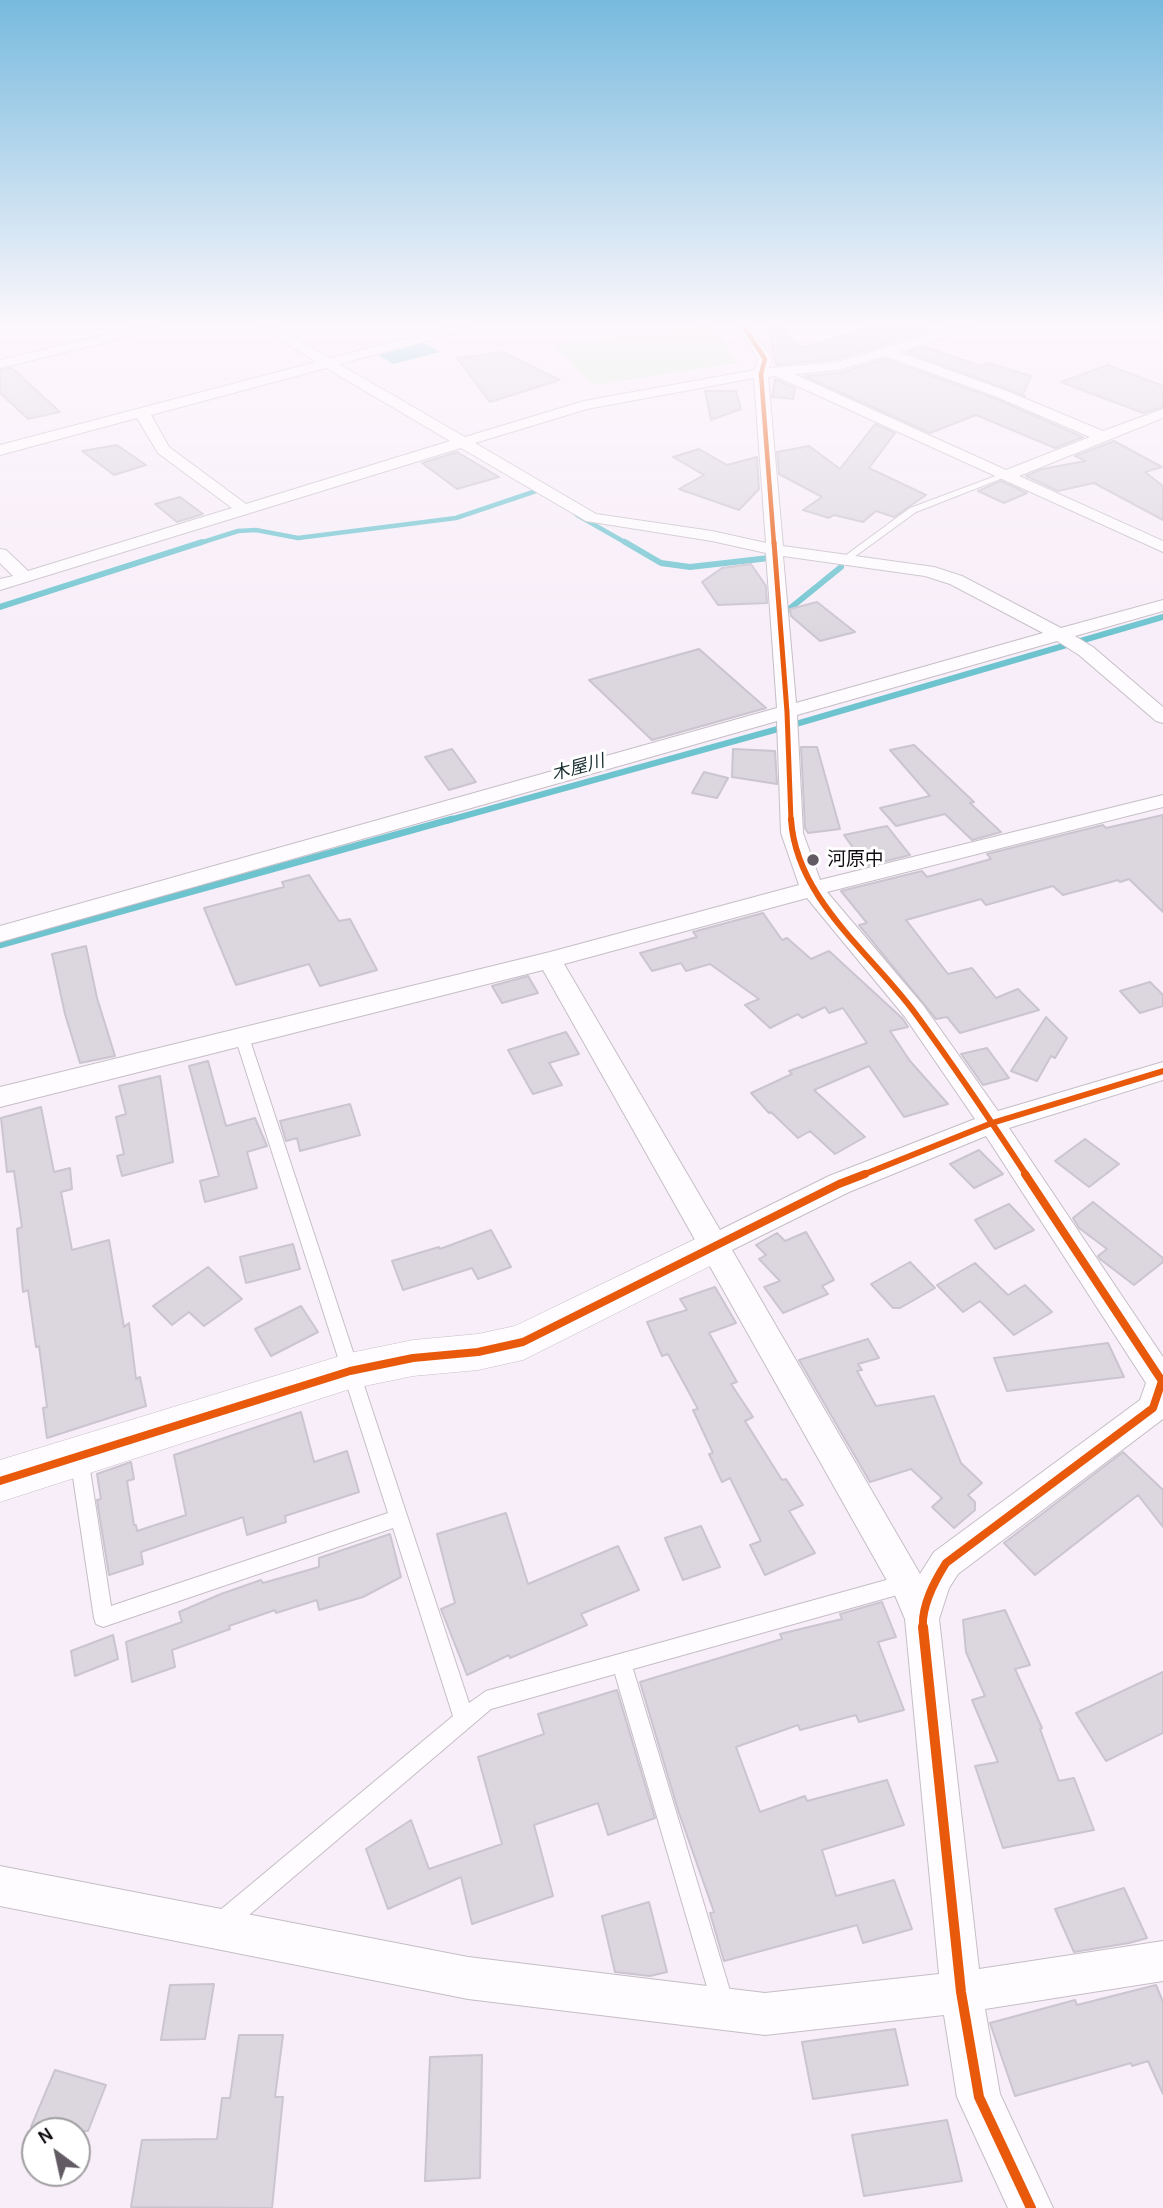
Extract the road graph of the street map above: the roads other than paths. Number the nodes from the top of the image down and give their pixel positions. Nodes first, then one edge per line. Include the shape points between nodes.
1 (78, 430) edge
2 (151, 430) edge
3 (442, 430) edge
4 (503, 430) edge
5 (765, 430) edge
6 (904, 430) edge
7 (1087, 430) edge
8 (1121, 430) edge
9 (1104, 437) junction
10 (462, 442) junction
11 (0, 450) edge
12 (1004, 476) junction
13 (244, 510) junction
14 (1163, 547) edge
15 (775, 550) junction
16 (0, 554) edge
17 (847, 558) junction
18 (24, 578) junction
19 (0, 585) edge
20 (1163, 605) edge
21 (1061, 635) junction
22 (1163, 717) edge
23 (786, 726) junction
24 (1163, 801) edge
25 (812, 889) junction
26 (0, 934) edge
27 (550, 960) junction
28 (243, 1037) junction
29 (1163, 1071) edge
30 (0, 1097) edge
31 (992, 1123) junction
32 (712, 1247) junction
33 (350, 1371) junction
34 (1160, 1395) edge
35 (79, 1456) junction
36 (0, 1481) edge
37 (398, 1518) junction
38 (921, 1582) junction
39 (622, 1664) junction
40 (464, 1719) junction
41 (0, 1886) edge
42 (214, 1929) junction
43 (1163, 1961) edge
44 (961, 1992) junction
45 (724, 2009) junction
46 (1031, 2208) edge

1 - 11 street
2 - 13 street via 163,450
3 - 10 street
4 - 10 street
5 - 15 street
6 - 12 street
7 - 9 street
8 - 9 street
9 - 12 street
10 - 13 street
10 - 15 street via 592,518
12 - 14 street
12 - 17 lane via 913,510
13 - 18 street
15 - 17 street
15 - 23 street
16 - 18 street
17 - 21 street via 956,580
18 - 19 street
20 - 21 street
21 - 22 street
21 - 23 street
23 - 25 street via 792,833
23 - 26 street
24 - 25 street
25 - 27 street
25 - 31 street via 914,1011
27 - 28 street
27 - 32 street
28 - 30 street
28 - 33 lane
29 - 31 street
31 - 32 street via 839,1184
31 - 34 street via 1162,1381
32 - 33 street via 523,1342
32 - 38 street
33 - 35 street
33 - 37 lane
34 - 38 street via 1153,1408
35 - 36 street
35 - 37 lane via 103,1618
37 - 40 lane
38 - 39 lane
38 - 44 street
39 - 40 lane via 486,1701
39 - 45 lane
40 - 42 lane
41 - 42 street
42 - 45 street via 468,1978
43 - 44 street
44 - 45 street via 765,2014
44 - 46 street via 979,2097

